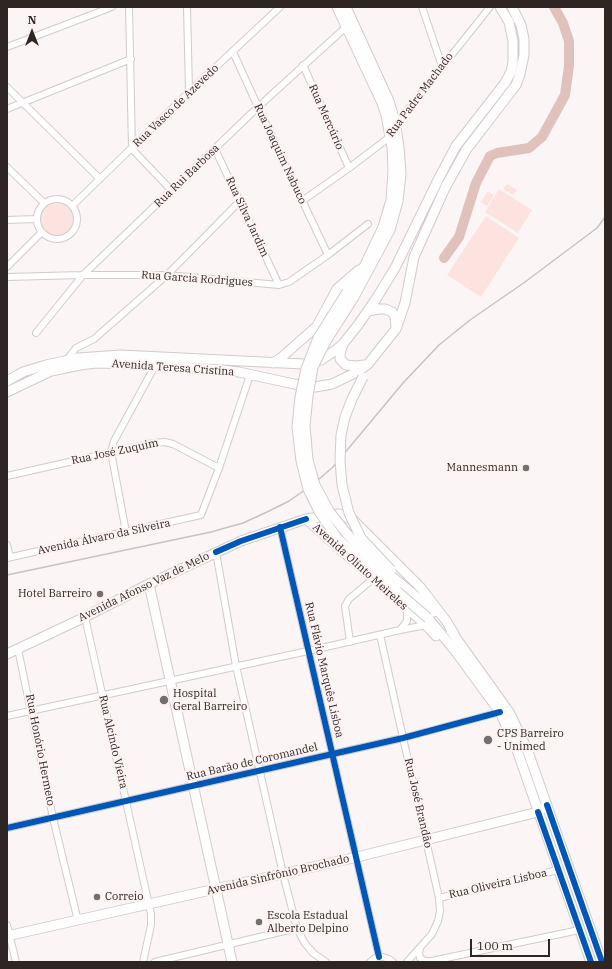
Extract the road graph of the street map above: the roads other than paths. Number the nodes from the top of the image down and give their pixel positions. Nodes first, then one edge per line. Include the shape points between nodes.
1 (112, 7) edge
2 (129, 7) edge
3 (187, 7) edge
4 (280, 7) edge
5 (337, 7) edge
6 (346, 7) edge
7 (422, 7) edge
8 (490, 7) edge
9 (500, 7) edge
10 (512, 7) edge
11 (346, 27) junction
12 (7, 47) edge
13 (234, 52) junction
14 (131, 59) junction
15 (304, 65) junction
16 (442, 66) junction
17 (7, 87) edge
18 (189, 92) junction
19 (23, 103) junction
20 (258, 107) junction
21 (7, 109) edge
22 (395, 124) junction
23 (391, 136) junction
24 (132, 149) junction
25 (215, 149) junction
26 (7, 167) edge
27 (349, 168) junction
28 (100, 179) junction
29 (172, 191) junction
30 (240, 201) junction
31 (302, 202) junction
32 (44, 203) junction
33 (72, 206) junction
34 (36, 219) junction
35 (7, 220) edge
36 (368, 224) dead end
37 (41, 234) junction
38 (328, 255) junction
39 (365, 265) junction
40 (7, 267) edge
41 (83, 275) junction
42 (167, 275) junction
43 (7, 277) edge
44 (279, 285) junction
45 (351, 294) junction
46 (368, 311) junction
47 (396, 329) junction
48 (36, 333) dead end
49 (343, 344) junction
50 (165, 357) junction
51 (66, 360) junction
52 (273, 363) junction
53 (368, 364) junction
54 (154, 366) junction
55 (250, 375) junction
56 (7, 381) edge
57 (7, 392) edge
58 (111, 452) junction
59 (219, 468) junction
60 (7, 476) edge
61 (306, 519) junction
62 (280, 528) junction
63 (126, 532) junction
64 (7, 545) edge
65 (216, 552) junction
66 (8, 558) edge
67 (373, 579) junction
68 (400, 583) junction
69 (149, 584) junction
70 (407, 609) junction
71 (85, 617) junction
72 (428, 618) junction
73 (400, 630) junction
74 (454, 634) junction
75 (380, 635) junction
76 (350, 642) junction
77 (18, 648) junction
78 (308, 651) junction
79 (7, 654) edge
80 (236, 666) junction
81 (170, 680) junction
82 (102, 695) junction
83 (32, 711) junction
84 (500, 712) junction
85 (7, 716) edge
86 (403, 738) junction
87 (333, 753) junction
88 (260, 770) junction
89 (194, 786) junction
90 (126, 801) junction
91 (547, 805) junction
92 (538, 812) junction
93 (53, 818) junction
94 (7, 828) edge
95 (426, 840) junction
96 (357, 857) junction
97 (558, 870) junction
98 (283, 874) junction
99 (216, 889) junction
100 (439, 898) junction
101 (149, 904) junction
102 (78, 921) junction
103 (7, 925) edge
104 (297, 928) junction
105 (578, 930) junction
106 (8, 936) edge
107 (228, 946) junction
108 (420, 948) junction
109 (379, 957) junction
110 (16, 962) edge
111 (142, 962) edge
112 (156, 962) edge
113 (232, 962) edge
114 (326, 962) edge
115 (370, 962) edge
116 (393, 962) edge
117 (407, 962) edge
118 (429, 962) edge
119 (590, 962) edge
120 (602, 962) edge

1 - 12 street
2 - 14 street
3 - 18 street
4 - 13 street, Rua Vasco de Azevedo
5 - 11 main road
6 - 22 main road via 389,101
7 - 16 street
8 - 16 street, Rua Padre Machado
9 - 46 main road, Avenida Teresa Cristina via 509,22 513,41 511,72 456,146 395,268
10 - 47 main road, Avenida Teresa Cristina via 522,25 524,39 520,74 516,85 466,150 445,188 414,257 405,303
11 - 15 street, Rua Rui Barbosa
11 - 23 main road via 382,103
13 - 18 street, Rua Vasco de Azevedo
13 - 20 street, Rua Joaquim Nabuco
14 - 19 street
14 - 24 street
15 - 20 street, Rua Rui Barbosa
15 - 27 street, Rua Mercúrio
16 - 22 street, Rua Padre Machado
17 - 19 street
18 - 24 street, Rua Vasco de Azevedo
19 - 21 street
19 - 28 street
20 - 25 street, Rua Rui Barbosa
20 - 31 street, Rua Joaquim Nabuco
22 - 23 street, Rua Padre Machado
22 - 45 main road via 401,174 398,201 390,230
23 - 27 street, Rua Padre Machado
23 - 39 main road via 391,200 383,227
24 - 28 street, Rua Vasco de Azevedo
24 - 29 street
25 - 29 street, Rua Rui Barbosa
25 - 30 street, Rua Silva Jardim
26 - 32 street
27 - 31 street, Rua Padre Machado
28 - 33 street, Rua Vasco de Azevedo
29 - 41 street, Rua Rui Barbosa
30 - 42 street
30 - 44 street, Rua Silva Jardim
31 - 38 street, Rua Joaquim Nabuco
32 - 33 street via 60,199
32 - 34 street
33 - 37 street via 77,218 74,231 69,236 56,240
34 - 35 street
34 - 37 street
36 - 38 street
37 - 40 street
38 - 44 street via 289,282
39 - 45 main road
39 - 52 main road via 337,289 317,326
41 - 42 street, Rua Garcia Rodrigues
41 - 43 street, Rua Garcia Rodrigues
41 - 48 street, Rua Rui Barbosa
42 - 44 street, Rua Garcia Rodrigues
42 - 51 street via 94,339 76,348
45 - 68 main road, bridge via 313,367 305,426 308,460 315,485 329,511 376,564
45 - 72 main road, bridge via 318,338 306,368 300,396 300,461 308,489 337,538
46 - 47 main road via 385,309 392,312 395,316
46 - 49 main road, Avenida Teresa Cristina
47 - 53 main road, Avenida Teresa Cristina
49 - 52 main road, Avenida Teresa Cristina via 321,360 303,364
49 - 53 main road via 340,359 346,365
50 - 51 main road, Avenida Teresa Cristina via 121,355
50 - 52 main road, Avenida Teresa Cristina
50 - 54 street
51 - 56 main road, Avenida Teresa Cristina via 23,372
53 - 55 main road, Avenida Teresa Cristina via 332,384 315,387
53 - 68 main road, bridge via 347,411 341,435 342,485 349,513 361,538 382,559
54 - 55 main road, Avenida Teresa Cristina via 222,370
54 - 57 main road, Avenida Teresa Cristina via 114,363 80,365 51,371
54 - 58 street
55 - 59 street
58 - 59 street, Rua José Zuquim via 164,442 173,444
58 - 60 street, Rua José Zuquim
58 - 63 street
59 - 63 street, Avenida Álvaro da Silveira via 201,515
61 - 62 main road, Avenida Afonso Vaz de Melo
61 - 67 main road, Avenida Olinto Meireles
61 - 74 main road, Avenida Olinto Meireles via 339,514 353,520 421,588
62 - 65 main road, Avenida Afonso Vaz de Melo
62 - 78 street, Rua Flávio Marquês Lisboa
63 - 66 street, Avenida Álvaro da Silveira
64 - 66 street
65 - 69 main road, Avenida Afonso Vaz de Melo
65 - 80 street
67 - 70 main road, Avenida Olinto Meireles
67 - 76 street via 349,599 345,606
68 - 72 main road
69 - 71 main road, Avenida Afonso Vaz de Melo
69 - 81 main road
70 - 72 main road, Avenida Olinto Meireles
70 - 73 street via 407,621
71 - 77 main road, Avenida Afonso Vaz de Melo
71 - 82 street, Rua Alcindo Vieira
72 - 73 street
72 - 74 main road, Avenida Olinto Meireles
72 - 84 main road, Avenida Olinto Meireles
73 - 75 street
74 - 91 main road, Avenida Olinto Meireles via 509,712 527,749
75 - 76 street
75 - 86 street, Rua José Brandão
76 - 78 street
77 - 79 main road, Avenida Afonso Vaz de Melo
77 - 83 street, Rua Honório Hermeto
78 - 80 street
78 - 87 street, Rua Flávio Marquês Lisboa
80 - 81 street
80 - 88 street
81 - 82 street
81 - 89 main road
82 - 83 street
82 - 90 street, Rua Alcindo Vieira
83 - 85 street
83 - 93 street, Rua Honório Hermeto
84 - 86 street, Rua Barão de Coromandel
84 - 92 main road, Avenida Olinto Meireles via 517,750
86 - 87 street, Rua Barão de Coromandel
86 - 95 street, Rua José Brandão
87 - 88 street, Rua Barão de Coromandel
87 - 96 street, Rua Flávio Marquês Lisboa
88 - 89 street, Rua Barão de Coromandel
88 - 98 street
89 - 90 street, Rua Barão de Coromandel
89 - 99 main road
90 - 93 street, Rua Barão de Coromandel
90 - 101 street, Rua Alcindo Vieira
91 - 92 main road, Avenida Sinfrônio Brochado
91 - 120 main road, Avenida Olinto Meireles
92 - 95 main road, Avenida Sinfrônio Brochado
92 - 97 main road, Avenida Olinto Meireles
93 - 94 street, Rua Barão de Coromandel
93 - 102 street, Rua Honório Hermeto
95 - 96 main road, Avenida Sinfrônio Brochado
95 - 100 street, Rua José Brandão
96 - 98 main road, Avenida Sinfrônio Brochado
96 - 109 street, Rua Flávio Marquês Lisboa
97 - 100 street, Rua Oliveira Lisboa
97 - 105 main road, Avenida Olinto Meireles
98 - 99 main road, Avenida Sinfrônio Brochado
98 - 104 street
99 - 101 main road, Avenida Sinfrônio Brochado
99 - 107 main road
100 - 108 street, Rua José Brandão via 438,922
101 - 102 main road, Avenida Sinfrônio Brochado
101 - 111 street, Rua Alcindo Vieira via 152,914 151,925
102 - 106 main road, Avenida Sinfrônio Brochado
103 - 106 street
104 - 107 street
104 - 114 street via 313,953
105 - 118 street
105 - 119 main road, Avenida Olinto Meireles
106 - 110 street
107 - 112 street
107 - 113 main road
108 - 117 street, Rua José Brandão
108 - 118 street via 420,958
109 - 115 street
109 - 116 street

